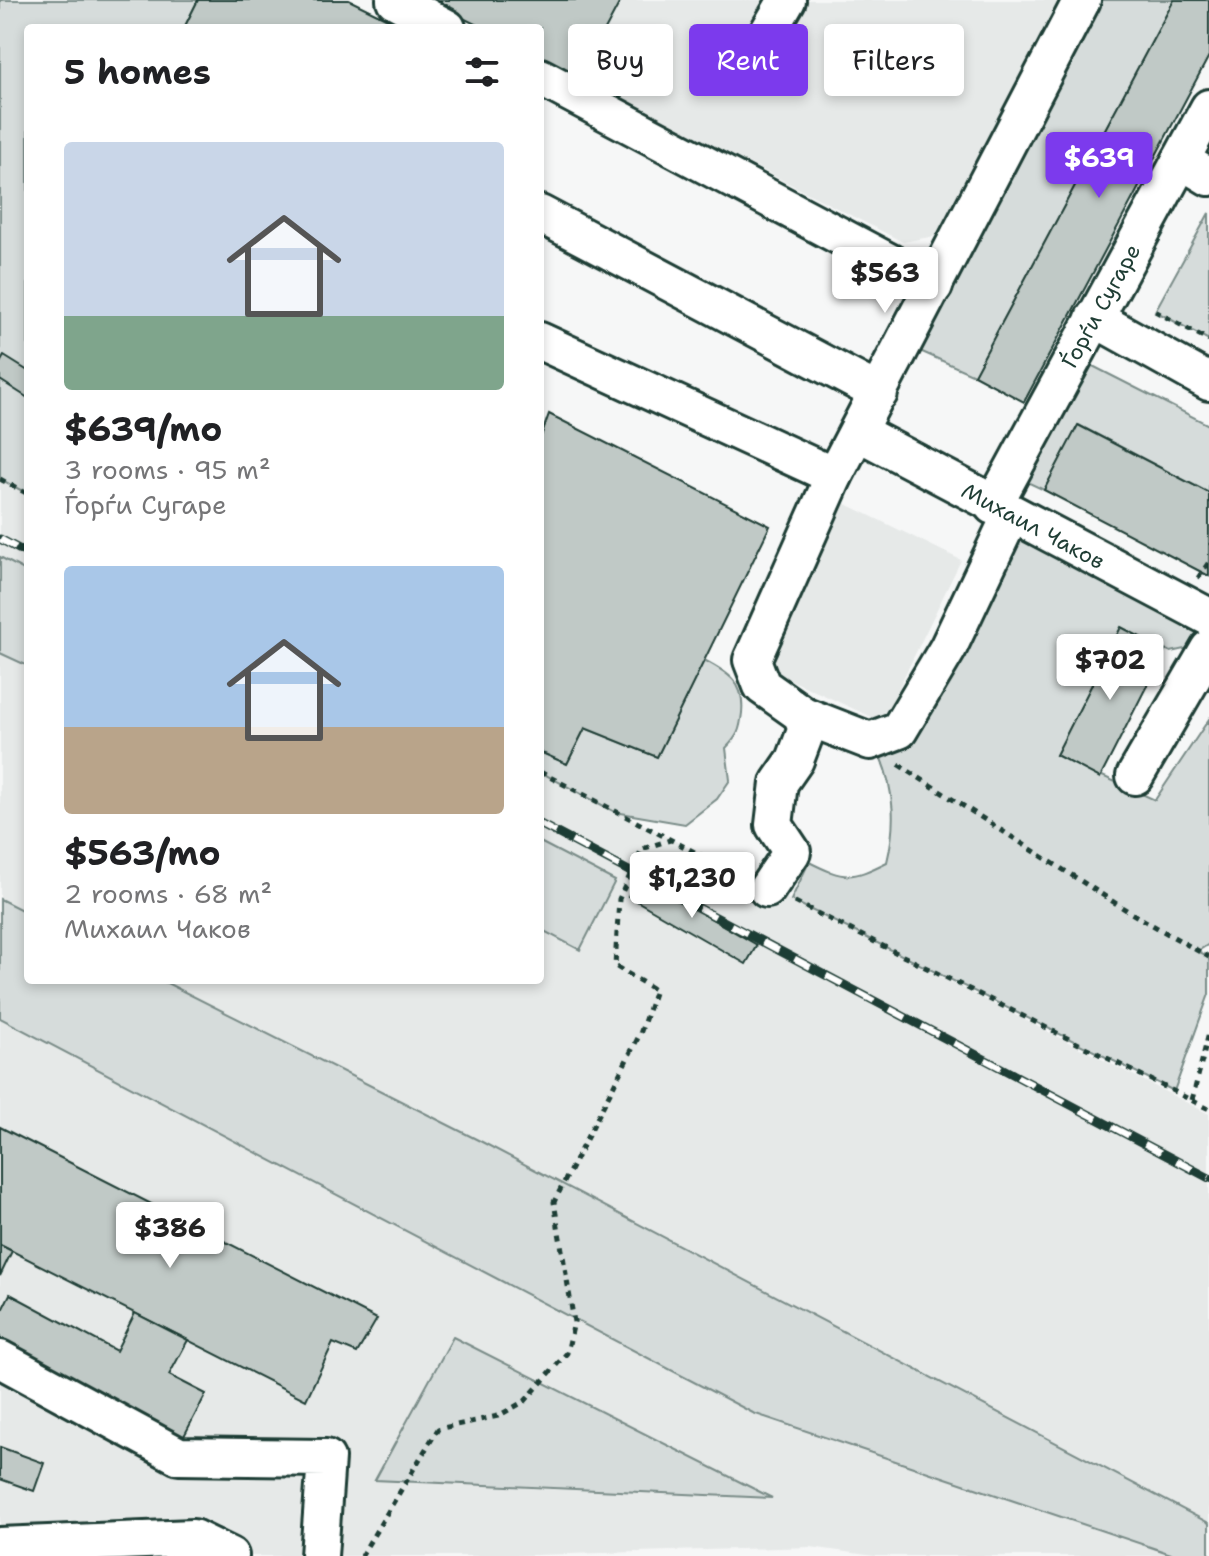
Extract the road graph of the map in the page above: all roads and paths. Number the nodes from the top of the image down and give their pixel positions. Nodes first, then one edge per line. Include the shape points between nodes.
1 (395, 0) edge
2 (787, 0) edge
3 (1079, 1) edge
4 (440, 24) edge
5 (773, 24) edge
6 (544, 79) edge
7 (1209, 108) edge
8 (1195, 169) edge
9 (544, 216) edge
10 (934, 286) junction
11 (1155, 311) dead end
12 (1094, 318) junction
13 (1209, 340) edge
14 (544, 343) edge
15 (1209, 382) edge
16 (879, 393) junction
17 (858, 432) junction
18 (834, 476) junction
19 (0, 479) edge
20 (24, 492) edge
21 (1002, 510) junction
22 (1209, 617) edge
23 (1209, 649) edge
24 (803, 715) junction
25 (870, 741) junction
26 (544, 774) edge
27 (1135, 776) dead end
28 (670, 840) junction
29 (767, 889) junction
30 (1209, 957) edge
31 (1209, 1033) edge
32 (1192, 1100) junction
33 (1209, 1109) edge
34 (0, 1359) edge
35 (0, 1546) edge
36 (230, 1556) edge
37 (319, 1556) edge
38 (361, 1556) edge

1 - 4 street
2 - 5 street
3 - 10 street
6 - 10 street
7 - 8 street, Ѓорѓи Сугаре
8 - 12 street, Ѓорѓи Сугаре
9 - 16 street
10 - 16 street
11 - 13 path
12 - 15 street
12 - 21 street, Ѓорѓи Сугаре
14 - 18 street
16 - 17 street
17 - 18 street
17 - 21 street, Михаил Чаков
18 - 24 street via 752,660 762,686
19 - 20 path
21 - 22 street, Михаил Чаков
21 - 25 street, Ѓорѓи Сугаре via 948,648 899,730
23 - 27 street
24 - 25 street
24 - 29 street via 806,731 779,783 774,825 792,852
25 - 30 path via 923,781
26 - 28 path
28 - 29 path
28 - 38 path via 642,849 619,899 615,966 655,990 640,1034 554,1202 574,1322 567,1353 525,1401 498,1416 438,1429
29 - 32 path
31 - 32 path
32 - 33 path
34 - 37 street via 179,1456 326,1458
35 - 36 street via 193,1538

